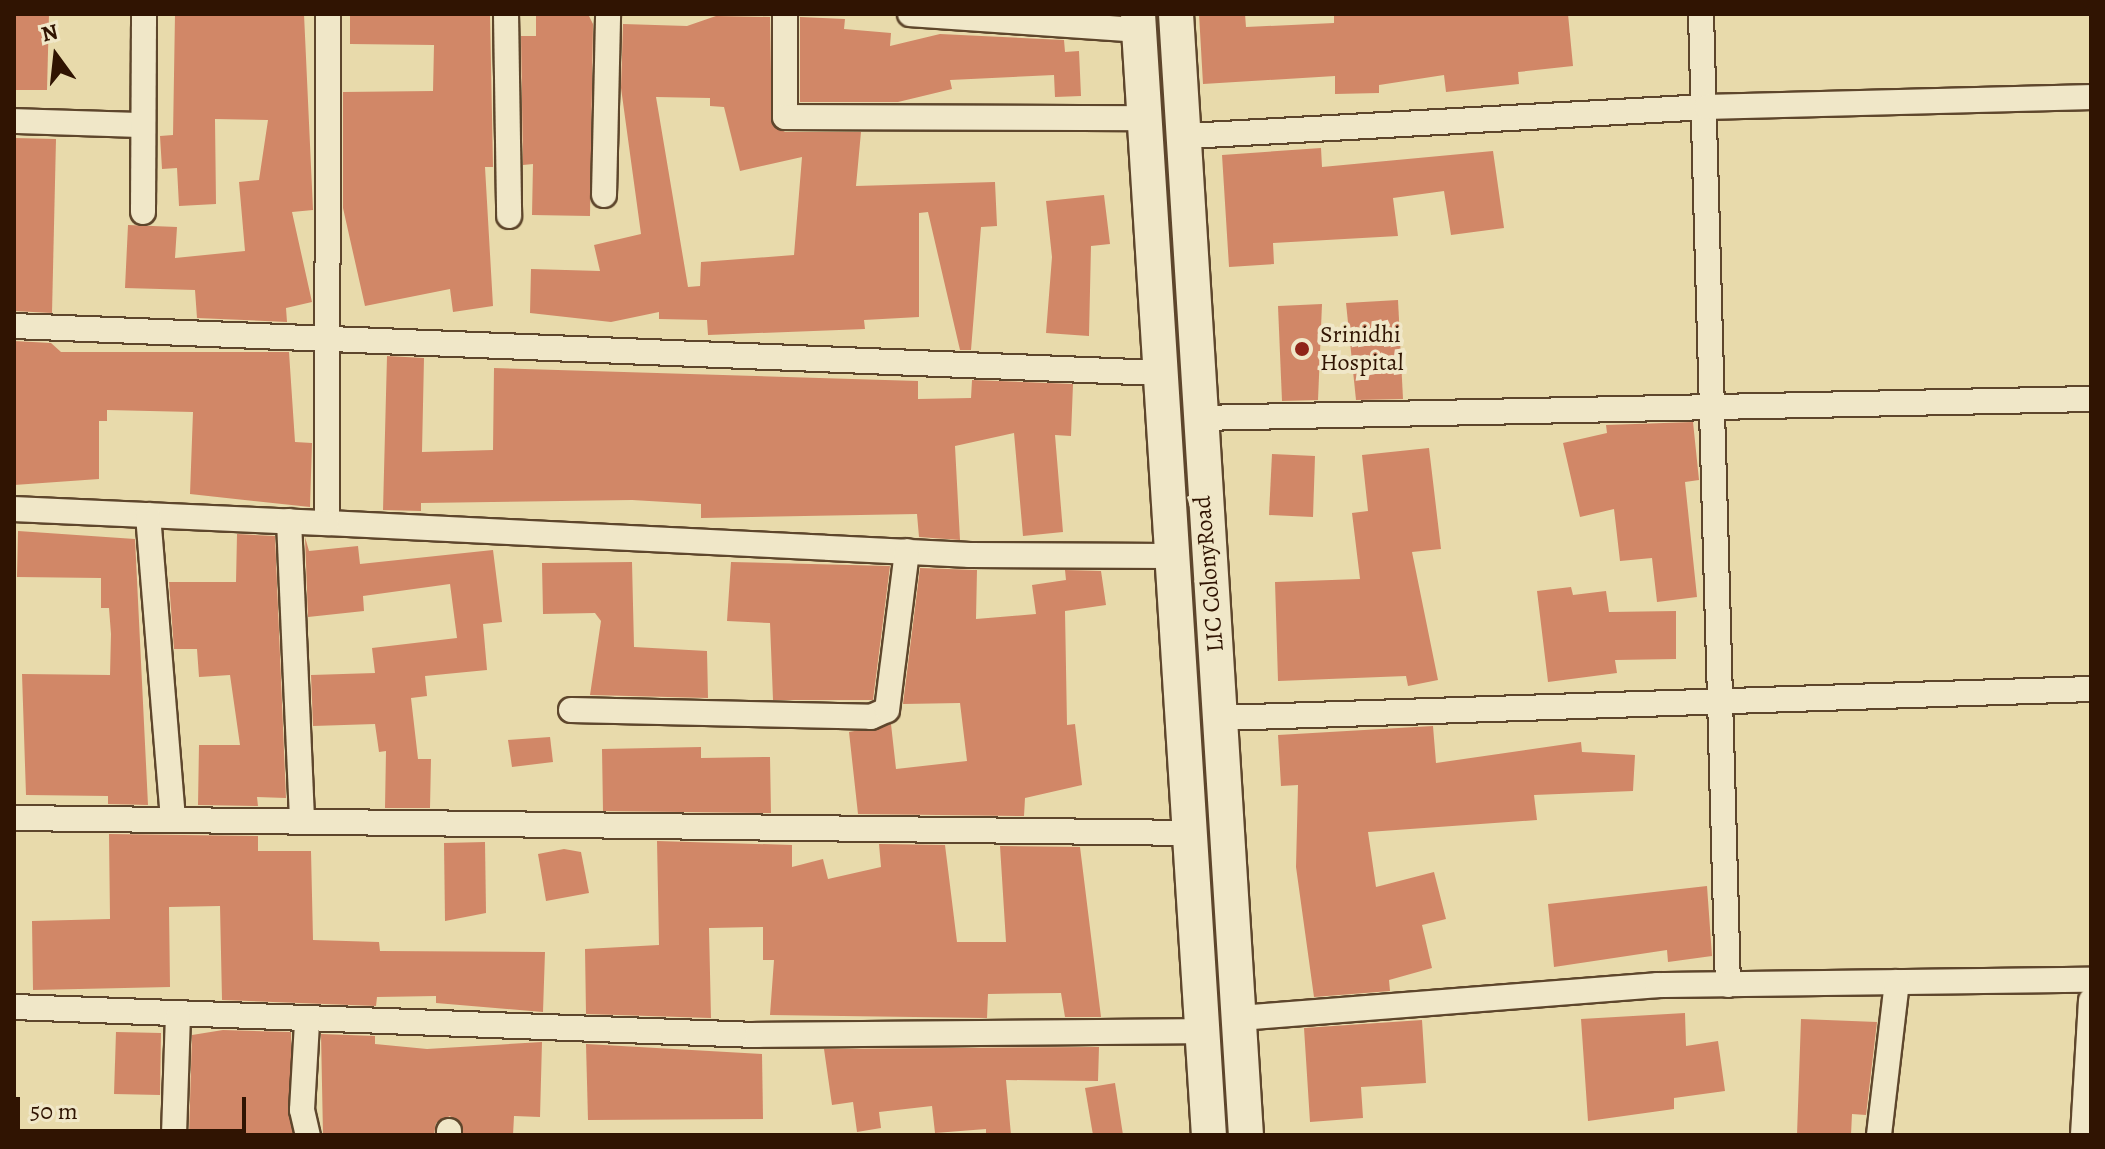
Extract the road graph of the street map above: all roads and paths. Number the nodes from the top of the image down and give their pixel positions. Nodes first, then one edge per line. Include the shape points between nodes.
1 (144, 14) edge
2 (328, 14) edge
3 (506, 14) edge
4 (608, 14) edge
5 (785, 14) edge
6 (910, 14) edge
7 (1176, 14) edge
8 (1701, 14) edge
9 (1139, 22) edge
10 (2091, 97) edge
11 (1707, 107) junction
12 (1145, 118) junction
13 (14, 121) edge
14 (143, 125) junction
15 (1188, 136) junction
16 (604, 195) dead end
17 (143, 212) dead end
18 (509, 216) dead end
19 (14, 326) edge
20 (327, 335) junction
21 (1159, 373) junction
22 (2091, 399) edge
23 (1712, 406) junction
24 (1199, 418) junction
25 (14, 509) edge
26 (148, 515) junction
27 (289, 521) junction
28 (327, 523) junction
29 (907, 551) junction
30 (1169, 556) junction
31 (2091, 689) edge
32 (1725, 700) junction
33 (571, 710) dead end
34 (1221, 718) junction
35 (1223, 765) junction
36 (1184, 766) junction
37 (173, 816) junction
38 (14, 818) edge
39 (302, 822) junction
40 (1188, 833) junction
41 (2091, 980) edge
42 (1897, 982) junction
43 (1728, 985) junction
44 (2091, 1000) edge
45 (14, 1007) edge
46 (178, 1016) junction
47 (1239, 1018) junction
48 (307, 1023) junction
49 (1204, 1031) junction
50 (174, 1135) edge
51 (308, 1135) edge
52 (1209, 1135) edge
53 (1246, 1135) edge
54 (1879, 1135) edge
55 (2083, 1135) edge

1 - 14 street
2 - 20 street
3 - 18 street
4 - 16 street
5 - 12 street via 785,117
6 - 9 street
7 - 15 main road, LIC ColonyRoad
8 - 11 street
9 - 12 main road, LIC ColonyRoad
10 - 11 street
11 - 15 street
11 - 23 street
12 - 21 main road, LIC ColonyRoad
13 - 14 street
14 - 17 street
15 - 24 main road, LIC ColonyRoad
19 - 20 street
20 - 21 street
20 - 28 street
21 - 30 main road, LIC ColonyRoad
22 - 23 street
23 - 24 street
23 - 32 street
24 - 34 main road, LIC ColonyRoad
25 - 26 street
26 - 27 street
26 - 37 street
27 - 28 street
27 - 39 street
28 - 29 street
29 - 30 street
29 - 33 street via 887,710 871,717
30 - 36 main road, LIC ColonyRoad
31 - 32 street
32 - 34 street
32 - 43 street
34 - 35 main road, LIC ColonyRoad
35 - 36 main road
35 - 47 main road, LIC ColonyRoad
36 - 40 main road, LIC ColonyRoad
37 - 38 street
37 - 39 street
39 - 40 street
40 - 49 main road, LIC ColonyRoad
41 - 42 street
42 - 43 street
42 - 54 street
43 - 47 street
44 - 55 street
45 - 46 street
46 - 48 street
46 - 50 street
47 - 53 main road, LIC ColonyRoad
48 - 49 street via 757,1035
48 - 51 street via 302,1110
49 - 52 main road, LIC ColonyRoad

